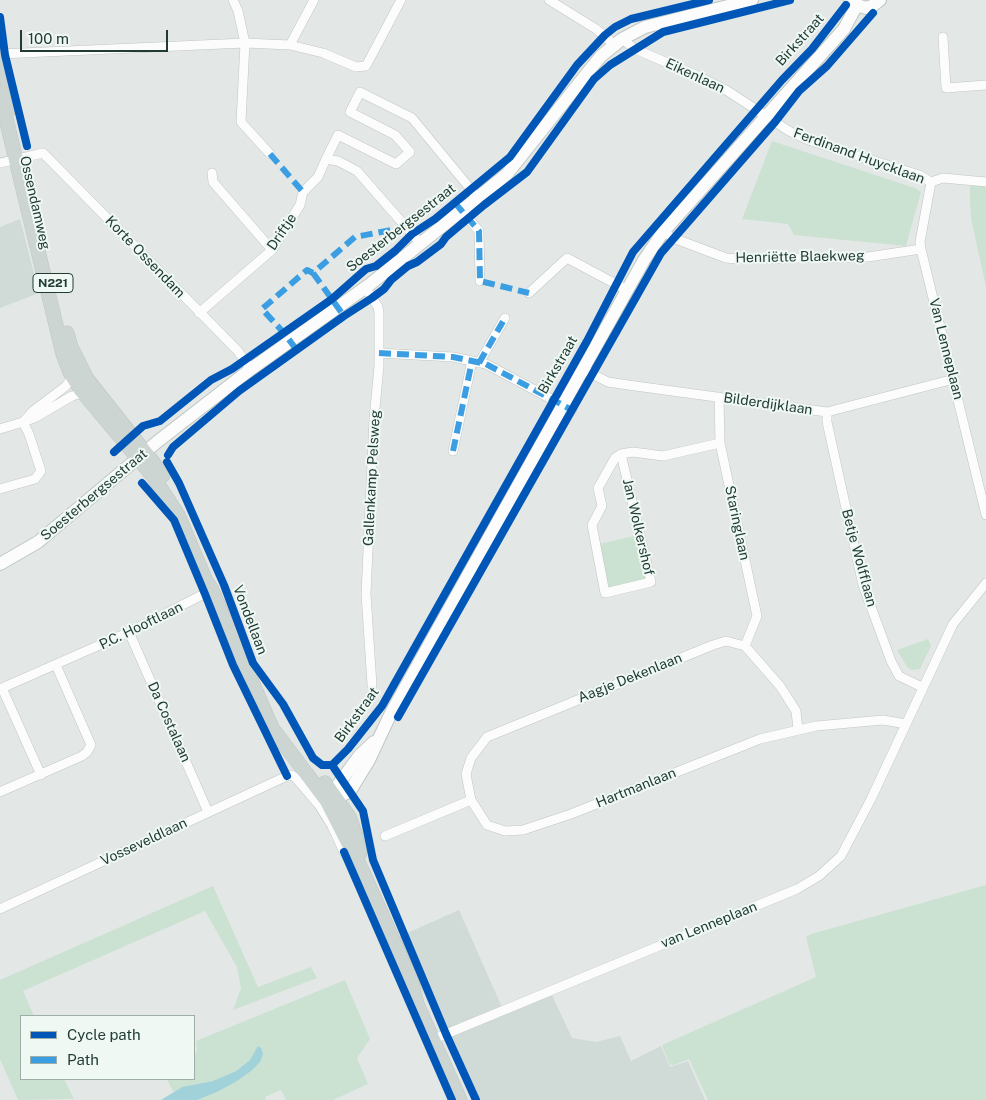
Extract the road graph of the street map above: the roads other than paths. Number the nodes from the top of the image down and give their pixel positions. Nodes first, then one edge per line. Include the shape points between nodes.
1 (234, 0) edge
2 (314, 0) edge
3 (401, 0) edge
4 (549, 0) edge
5 (752, 0) edge
6 (880, 0) edge
7 (853, 3) edge
8 (711, 5) edge
9 (943, 37) dead end
10 (618, 42) junction
11 (245, 43) junction
12 (290, 45) junction
13 (0, 53) edge
14 (986, 85) edge
15 (0, 94) edge
16 (766, 116) junction
17 (270, 154) dead end
18 (20, 158) junction
19 (326, 159) junction
20 (0, 163) edge
21 (212, 173) dead end
22 (931, 182) junction
23 (986, 182) edge
24 (478, 198) junction
25 (459, 207) junction
26 (663, 232) junction
27 (420, 243) junction
28 (921, 249) junction
29 (272, 250) junction
30 (480, 281) dead end
31 (365, 287) junction
32 (627, 290) junction
33 (529, 293) dead end
34 (199, 313) junction
35 (505, 318) dead end
36 (379, 353) junction
37 (475, 362) junction
38 (251, 369) junction
39 (582, 369) junction
40 (73, 376) junction
41 (954, 379) junction
42 (83, 393) junction
43 (720, 397) junction
44 (567, 407) junction
45 (827, 412) junction
46 (23, 422) junction
47 (0, 429) edge
48 (720, 443) junction
49 (453, 451) dead end
50 (621, 454) junction
51 (142, 455) junction
52 (0, 489) edge
53 (986, 515) edge
54 (0, 564) edge
55 (986, 583) edge
56 (212, 590) junction
57 (129, 632) junction
58 (746, 646) junction
59 (56, 665) junction
60 (372, 685) dead end
61 (922, 687) junction
62 (1, 688) edge
63 (906, 724) junction
64 (798, 730) junction
65 (41, 774) junction
66 (0, 792) edge
67 (332, 797) junction
68 (471, 800) junction
69 (208, 812) junction
70 (385, 836) dead end
71 (344, 852) dead end
72 (0, 909) edge
73 (438, 1037) junction
74 (460, 1100) edge
75 (469, 1100) edge

1 - 11 street
2 - 12 street
3 - 12 street via 366,66 356,67 323,53
4 - 10 street, Eikenlaan
5 - 8 main road, Soesterbergsestraat
6 - 7 main road via 866,8
7 - 16 main road, Birkstraat via 844,29
8 - 10 main road, Soesterbergsestraat via 645,27
9 - 14 street via 946,88
10 - 16 street, Eikenlaan via 698,76
10 - 24 main road, Soesterbergsestraat via 601,56 507,174
11 - 12 street
11 - 13 street
11 - 17 street via 241,122
13 - 18 main road, Ossendamweg / N221
15 - 18 main road, Ossendamweg / N221
16 - 22 street, Ferdinand Huycklaan via 808,140 919,175
16 - 26 main road, Birkstraat
18 - 20 street
18 - 34 street, Korte Ossendam via 43,153
18 - 40 main road, Ossendamweg / N221 via 63,354
18 - 51 main road, Ossendamweg / N221 via 71,347 87,379
19 - 24 street, Driftje via 338,135 396,164 410,152 396,135 350,112 360,92 412,118
19 - 27 street via 357,171
19 - 29 street, Driftje via 318,177 303,192 300,205
21 - 29 street via 212,182
22 - 23 street, Ferdinand Huycklaan via 943,178
22 - 28 street, Van Lenneplaan
24 - 25 main road, Soesterbergsestraat
25 - 27 main road, Soesterbergsestraat
25 - 30 street via 479,231
26 - 28 street, Henriëtte Blaekweg via 726,258 737,259 868,257
26 - 32 main road, Birkstraat
27 - 31 main road, Soesterbergsestraat
28 - 41 street, Van Lenneplaan
29 - 34 street, Driftje
31 - 36 street, Gallenkamp Pelsweg via 379,310
31 - 38 main road, Soesterbergsestraat
32 - 33 street via 567,258
32 - 39 main road, Birkstraat
34 - 38 street, Korte Ossendam via 237,350
35 - 37 street
36 - 37 street
36 - 60 street, Gallenkamp Pelsweg via 366,594
37 - 44 street via 486,364
37 - 49 street
38 - 51 main road, Soesterbergsestraat
39 - 43 street, Bilderdijklaan via 608,382
39 - 44 main road, Birkstraat
40 - 42 main road, Ossendamweg / N221
40 - 46 street via 66,386 32,411
41 - 45 street, Bilderdijklaan
41 - 53 street, Van Lenneplaan
42 - 46 street
42 - 51 main road, Ossendamweg / N221
43 - 45 street, Bilderdijklaan
43 - 48 street, Staringlaan
44 - 67 main road, Birkstraat via 379,736 359,756
45 - 61 street, Betje Wolfflaan via 863,585 899,676
46 - 47 street
46 - 52 street via 41,471 35,479
48 - 50 street via 663,456 633,452
48 - 58 street, Staringlaan via 757,616
50 - 50 street, Jan Wolkershof via 615,458 598,488 602,506 592,525 604,593 651,582
51 - 54 main road, Soesterbergsestraat via 38,542
51 - 56 main road, Vondellaan / N221 via 178,515
55 - 61 street via 953,624
56 - 57 street, P.C. Hooftlaan
56 - 67 main road, Vondellaan / N221 via 262,705
57 - 59 street, P.C. Hooftlaan
57 - 69 street, Da Costalaan
58 - 64 street via 780,686 796,712
58 - 68 street, Aagje Dekenlaan via 726,642 712,645 487,737 471,758 466,774
59 - 62 street, P.C. Hooftlaan
59 - 65 street via 91,745 82,756
61 - 63 street
62 - 65 street, P.C. Hooftlaan
63 - 64 street, Hartmanlaan via 882,720
63 - 73 street, van Lenneplaan via 841,856 819,876 796,889
64 - 68 street, Hartmanlaan via 760,739 571,814 522,830 505,831 487,825
65 - 66 street
67 - 73 main road, N221 via 349,817 359,847 362,870 410,980 417,1004
68 - 70 street
69 - 71 street, Vosseveldlaan via 292,775 319,806
69 - 72 street, Vosseveldlaan
73 - 74 main road, N221
73 - 75 main road, N221

